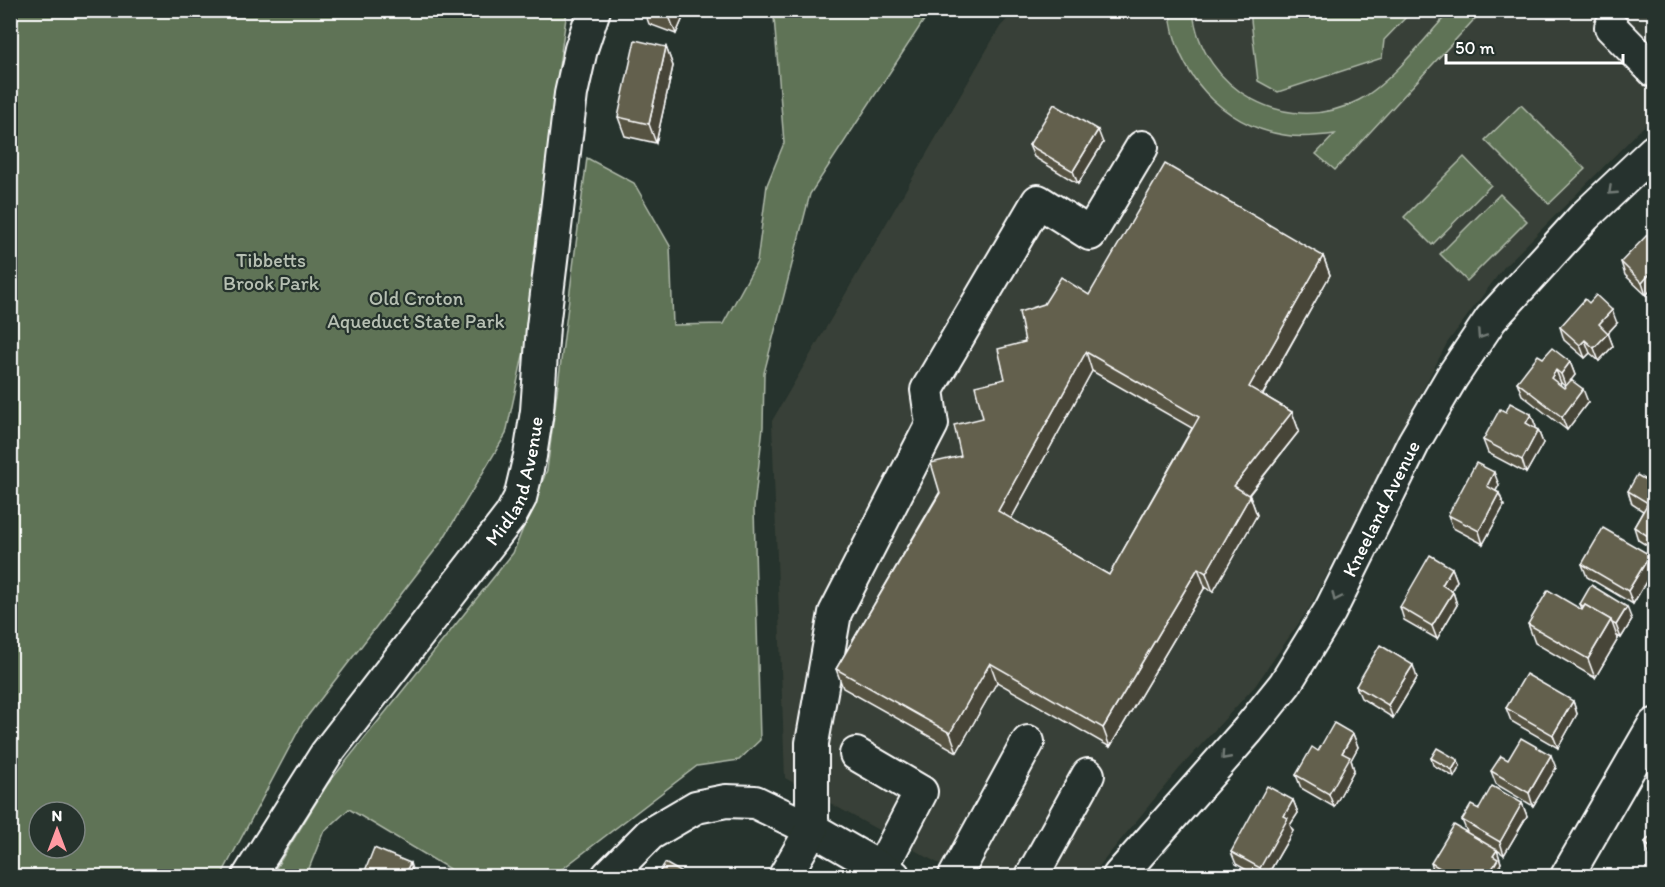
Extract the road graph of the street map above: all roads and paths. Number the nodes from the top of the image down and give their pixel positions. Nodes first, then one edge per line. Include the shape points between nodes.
1 (594, 10) edge
2 (1611, 27) dead end
3 (1654, 71) edge
4 (1142, 147) dead end
5 (1654, 153) edge
6 (1654, 725) edge
7 (1028, 742) dead end
8 (856, 754) dead end
9 (1088, 775) dead end
10 (812, 829) junction
11 (887, 873) edge
12 (1574, 874) edge
13 (249, 876) edge
14 (608, 876) edge
15 (785, 876) edge
16 (955, 876) edge
17 (1032, 876) edge
18 (1119, 876) edge

1 - 13 street, Midland Avenue via 571,94 537,411 520,498 511,515 326,754
2 - 3 street
4 - 10 street via 1090,234 1038,201 927,390 932,424 835,613 812,743
5 -> 18 street, Kneeland Avenue via 1585,216 1491,319 1414,442 1330,611 1285,684
6 - 12 street
7 - 16 street
8 - 11 street via 921,792
9 - 17 street
10 - 11 street
10 - 14 street via 755,802 726,801 696,807 650,834
10 - 15 street

